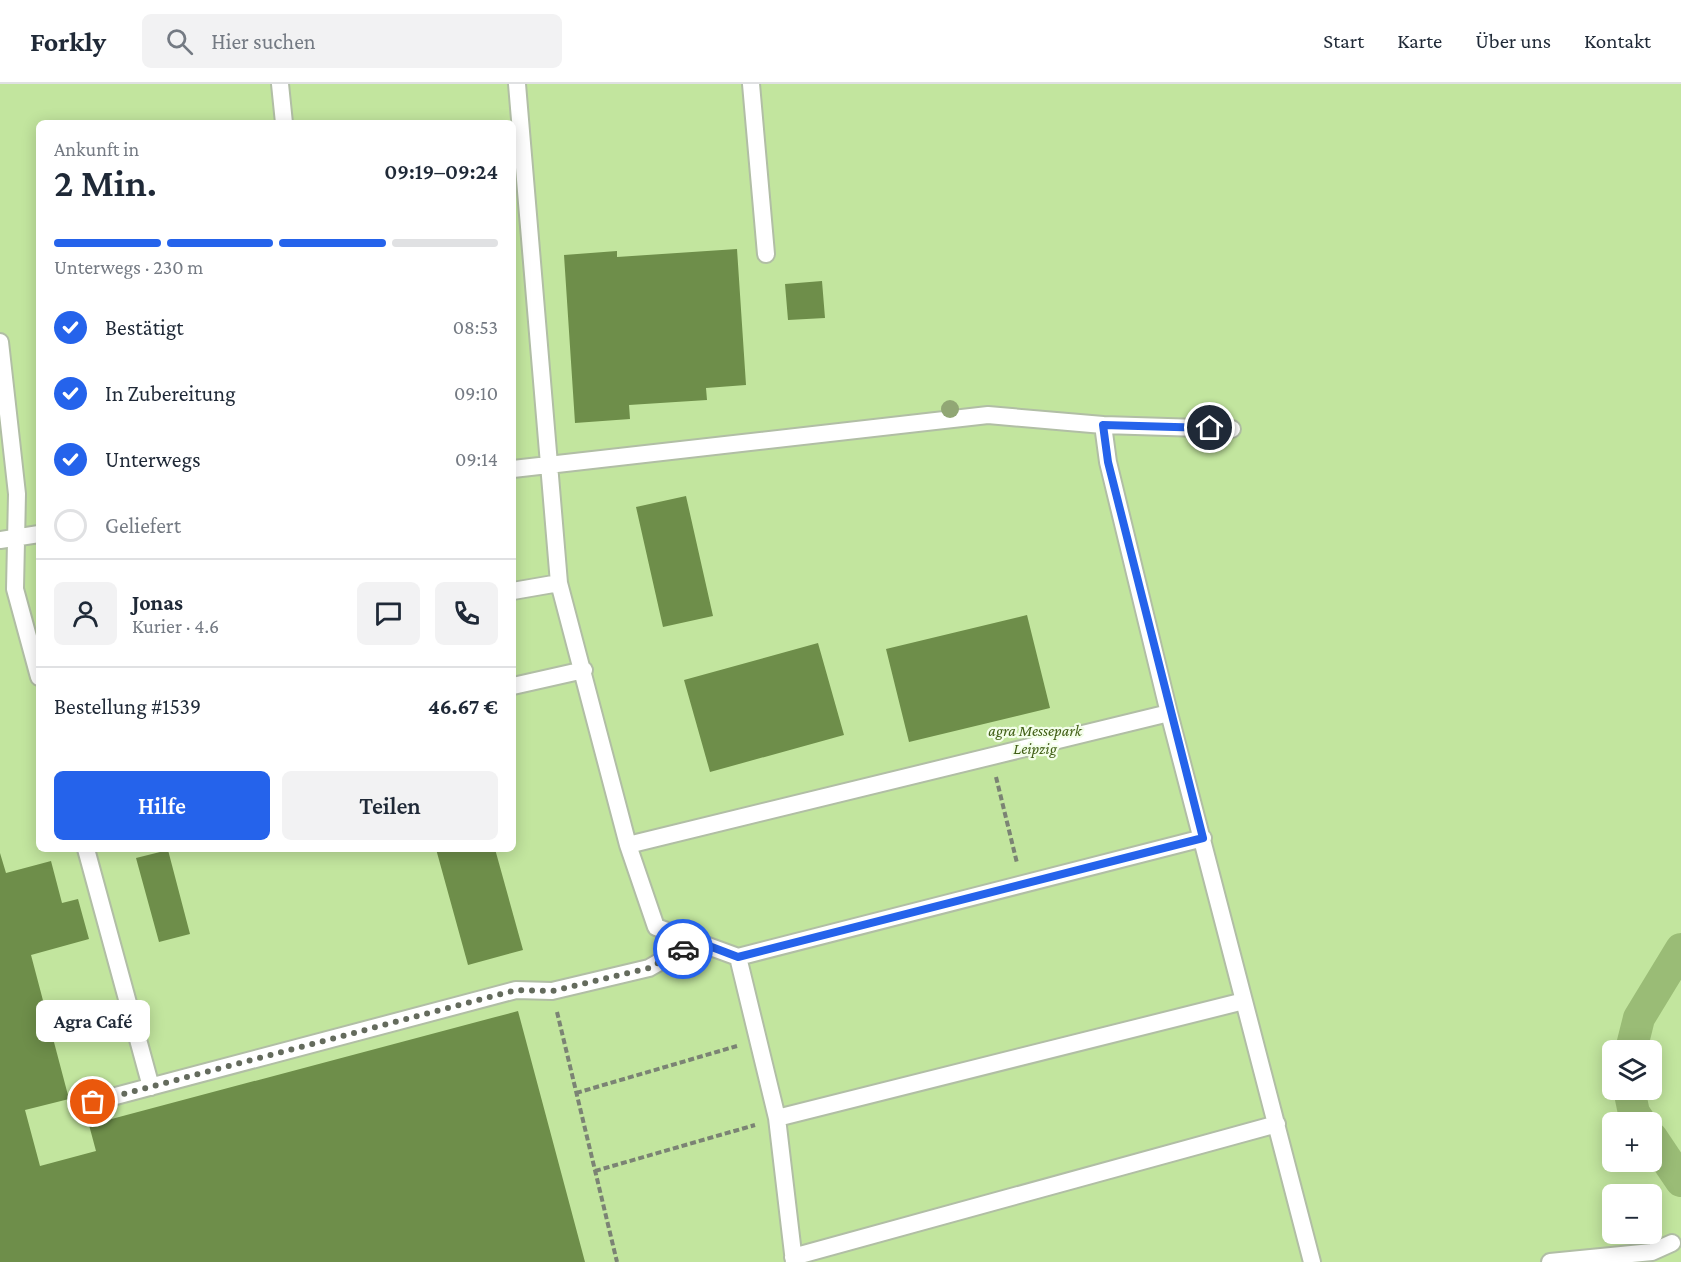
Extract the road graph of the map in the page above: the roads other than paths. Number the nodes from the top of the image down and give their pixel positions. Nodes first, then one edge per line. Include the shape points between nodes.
1 (280, 84) edge
2 (518, 84) edge
3 (751, 84) edge
4 (284, 120) edge
5 (766, 254) dead end
6 (0, 342) edge
7 (1103, 425) junction
8 (1232, 429) dead end
9 (547, 465) junction
10 (516, 469) edge
11 (36, 534) edge
12 (8, 539) edge
13 (559, 583) junction
14 (516, 590) edge
15 (36, 666) edge
16 (584, 670) junction
17 (516, 685) edge
18 (1169, 713) junction
19 (1203, 838) junction
20 (628, 845) junction
21 (87, 852) edge
22 (696, 941) junction
23 (738, 957) junction
24 (1244, 1001) junction
25 (152, 1087) junction
26 (93, 1102) dead end
27 (777, 1119) junction
28 (1276, 1124) junction
29 (1672, 1243) dead end
30 (1633, 1258) edge
31 (793, 1260) edge
32 (1312, 1262) edge
33 (1550, 1262) edge

1 - 4 lane
2 - 9 lane
3 - 5 lane
6 - 12 lane via 17,495
7 - 8 lane
7 - 9 lane via 988,415
7 - 18 lane via 1108,462
9 - 10 lane
9 - 13 lane
11 - 12 lane
12 - 15 lane via 15,589
13 - 14 lane
13 - 16 lane
16 - 17 lane
16 - 20 lane
18 - 19 lane
18 - 20 lane
19 - 23 lane
19 - 24 lane
20 - 22 lane via 656,927
21 - 25 lane
22 - 23 lane
22 - 25 lane via 649,968 552,991 516,990
23 - 27 lane
24 - 27 lane
24 - 28 lane
25 - 26 lane
27 - 31 lane
28 - 31 lane
28 - 32 lane
29 - 30 lane
30 - 33 lane

